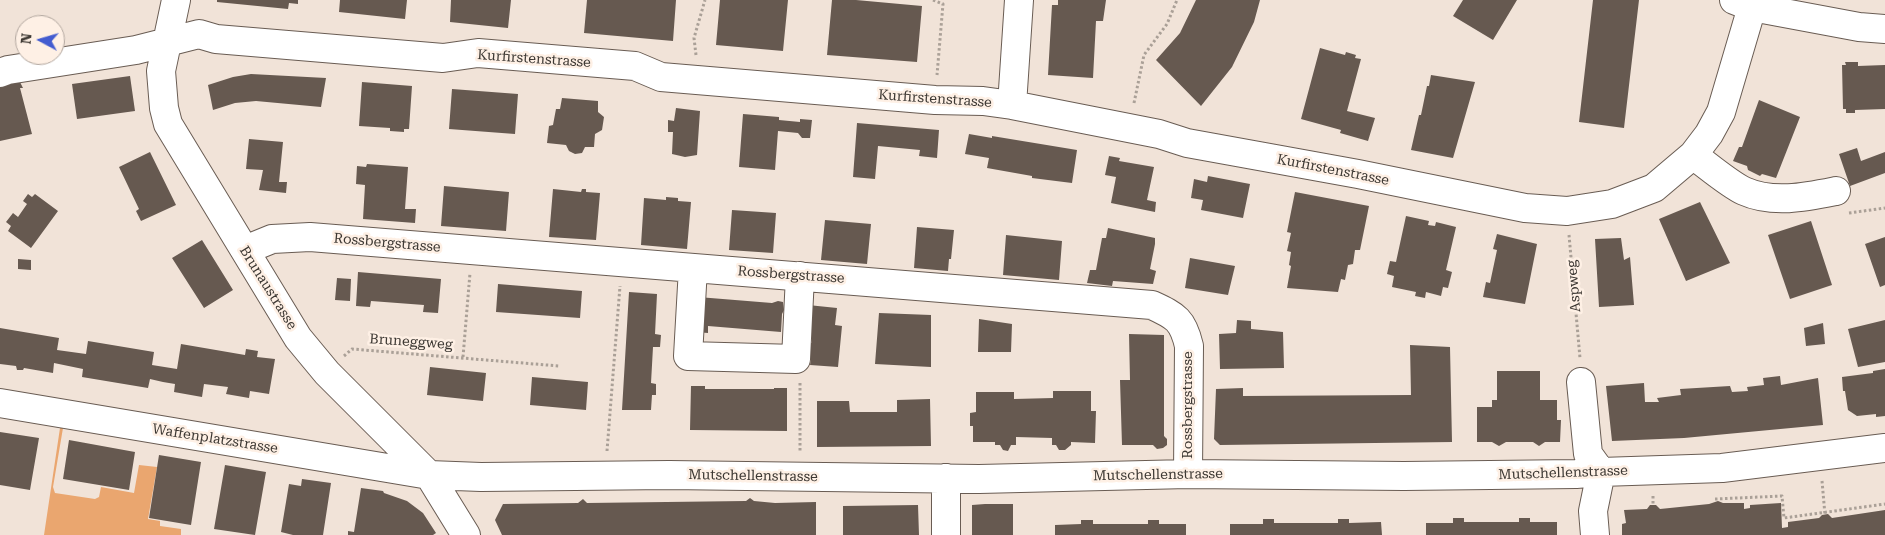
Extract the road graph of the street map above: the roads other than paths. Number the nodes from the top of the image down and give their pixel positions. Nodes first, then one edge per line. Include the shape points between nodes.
1 (176, 0) edge
2 (1019, 0) edge
3 (1743, 3) edge
4 (1885, 29) edge
5 (167, 42) junction
6 (0, 73) edge
7 (1012, 105) junction
8 (1693, 155) junction
9 (1840, 202) road end
10 (245, 250) junction
11 (692, 268) junction
12 (800, 276) junction
13 (1581, 382) dead end
14 (0, 402) edge
15 (1885, 448) edge
16 (1601, 472) junction
17 (1188, 474) junction
18 (429, 475) junction
19 (946, 478) junction
20 (466, 535) edge
21 (946, 535) edge
22 (1595, 535) edge

1 - 5 street, Brunaustrasse
2 - 7 street
3 - 4 street via 1858,27
3 - 8 street, Kurfirstenstrasse via 1721,112
5 - 6 street, Kurfirstenstrasse
5 - 7 street, Kurfirstenstrasse via 199,34 216,39 443,58 478,53 635,66 662,76
5 - 10 street, Brunaustrasse via 161,71 168,124
7 - 8 street, Kurfirstenstrasse via 1159,134 1187,143 1526,208 1567,210 1612,204 1654,188
8 - 9 street via 1744,191 1777,199 1801,197
10 - 11 street, Rossbergstrasse via 272,239 310,236
10 - 18 street, Brunaustrasse via 298,338 327,373
11 - 12 street, Rossbergstrasse
11 - 12 street via 688,356 796,359
12 - 17 street, Rossbergstrasse via 1152,305 1170,314 1184,327 1189,346
13 - 16 street via 1588,454
14 - 18 street, Waffenplatzstrasse
15 - 16 street, Mutschellenstrasse via 1722,468
16 - 17 street, Mutschellenstrasse via 1404,476
16 - 22 street via 1593,510
17 - 19 street, Mutschellenstrasse
18 - 19 street, Mutschellenstrasse
18 - 20 street, Brunaustrasse
19 - 21 street

